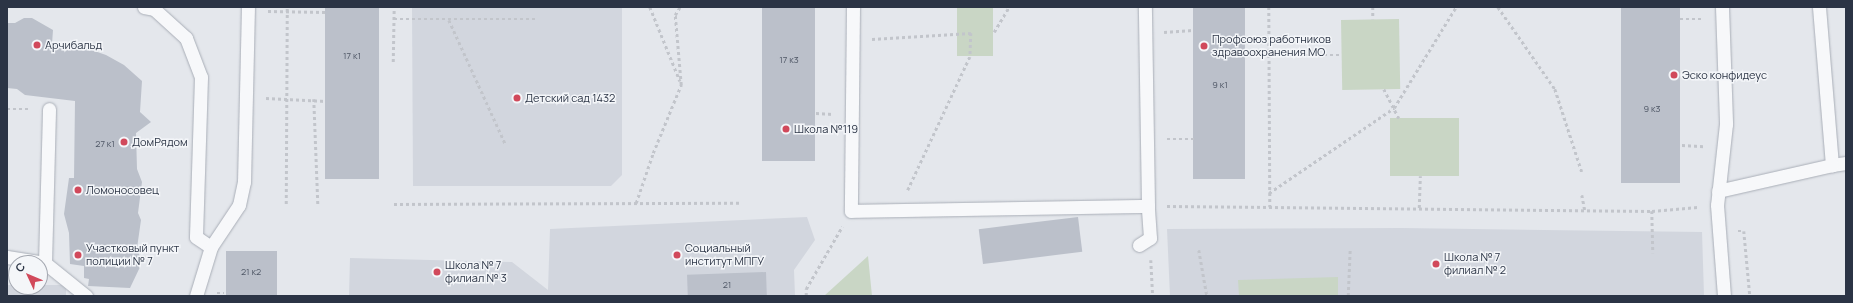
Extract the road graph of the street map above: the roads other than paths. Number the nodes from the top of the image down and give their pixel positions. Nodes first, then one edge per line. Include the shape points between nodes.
1 (144, 7) edge
2 (852, 7) edge
3 (1145, 7) edge
4 (1722, 7) edge
5 (1819, 7) edge
6 (248, 9) edge
7 (49, 109) dead end
8 (1846, 163) edge
9 (1832, 165) junction
10 (1718, 191) junction
11 (1148, 206) junction
12 (1145, 241) road end
13 (211, 247) junction
14 (45, 255) edge
15 (48, 265) edge
16 (86, 296) edge
17 (196, 296) edge
18 (1724, 296) edge

1 - 13 lane via 154,10 186,38 201,77 196,237
2 - 11 lane via 851,211
3 - 11 lane
4 - 10 lane via 1726,124
5 - 9 lane
6 - 13 lane via 244,182 239,205
7 - 14 lane
8 - 9 lane
9 - 10 lane
10 - 18 lane
11 - 12 lane
13 - 17 lane
15 - 16 lane

